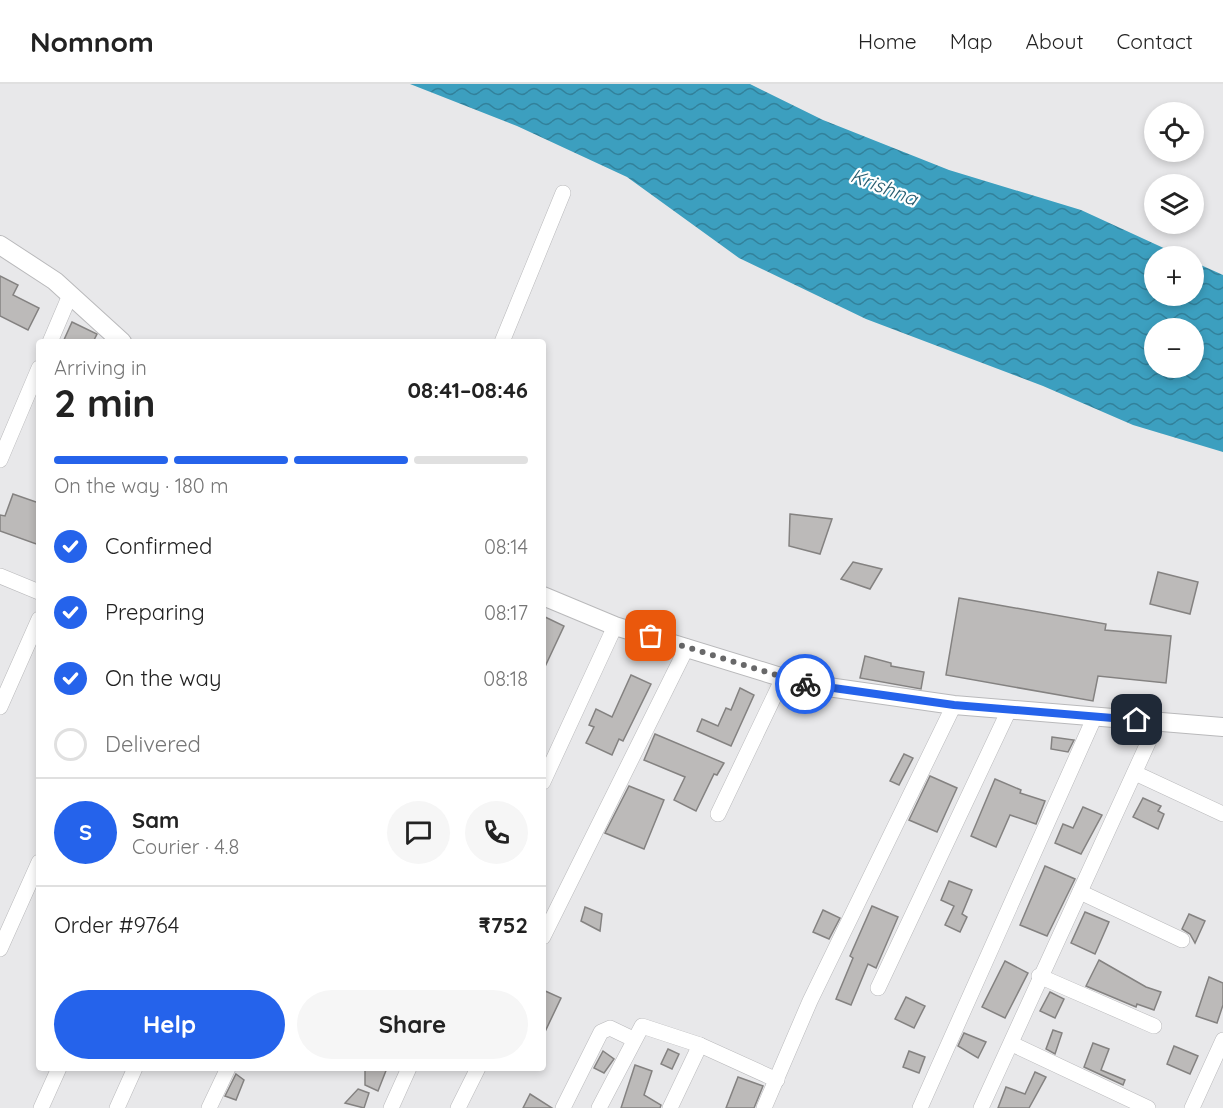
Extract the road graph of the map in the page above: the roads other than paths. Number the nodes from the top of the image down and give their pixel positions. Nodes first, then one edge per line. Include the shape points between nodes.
1 (563, 193) dead end
2 (0, 245) edge
3 (70, 295) junction
4 (51, 339) edge
5 (119, 339) edge
6 (503, 339) edge
7 (36, 375) edge
8 (0, 460) edge
9 (0, 576) edge
10 (36, 591) edge
11 (546, 598) edge
12 (36, 624) edge
13 (615, 626) junction
14 (687, 647) junction
15 (783, 678) junction
16 (5, 681) edge
17 (954, 705) junction
18 (0, 707) edge
19 (1009, 710) junction
20 (1095, 716) junction
21 (1158, 722) junction
22 (1223, 727) edge
23 (1135, 773) junction
24 (546, 776) edge
25 (718, 813) dead end
26 (1223, 814) edge
27 (36, 867) edge
28 (1080, 892) junction
29 (6, 919) edge
30 (546, 931) edge
31 (1182, 940) dead end
32 (0, 949) edge
33 (1039, 976) junction
34 (879, 988) dead end
35 (1154, 1026) dead end
36 (633, 1039) junction
37 (1223, 1040) edge
38 (1012, 1044) junction
39 (700, 1045) junction
40 (58, 1071) edge
41 (134, 1071) edge
42 (227, 1071) edge
43 (408, 1071) edge
44 (476, 1071) edge
45 (777, 1080) junction
46 (41, 1108) edge
47 (117, 1108) edge
48 (209, 1108) edge
49 (391, 1108) edge
50 (458, 1108) edge
51 (563, 1108) edge
52 (599, 1108) edge
53 (670, 1108) edge
54 (764, 1108) edge
55 (920, 1108) edge
56 (981, 1108) edge
57 (1148, 1108) edge
58 (1192, 1108) edge

1 - 6 street
2 - 3 street
3 - 4 street
3 - 5 street
7 - 8 street
9 - 10 street
11 - 13 street
12 - 16 street
13 - 14 street
13 - 24 street
14 - 15 street
14 - 30 street
15 - 17 street
15 - 25 street
16 - 18 street
17 - 19 street
17 - 45 street via 810,1001
19 - 20 street
19 - 34 street
20 - 21 street
20 - 55 street
21 - 22 street
21 - 23 street
23 - 26 street
23 - 28 street
27 - 29 street
28 - 31 street
28 - 33 street
29 - 32 street
33 - 35 street
33 - 38 street
36 - 39 street via 642,1026
36 - 51 street via 610,1028 601,1032
36 - 52 street
37 - 58 street
38 - 56 street
38 - 57 street
39 - 45 street
39 - 53 street
40 - 46 street
41 - 47 street
42 - 48 street
43 - 49 street
44 - 50 street
45 - 54 street

